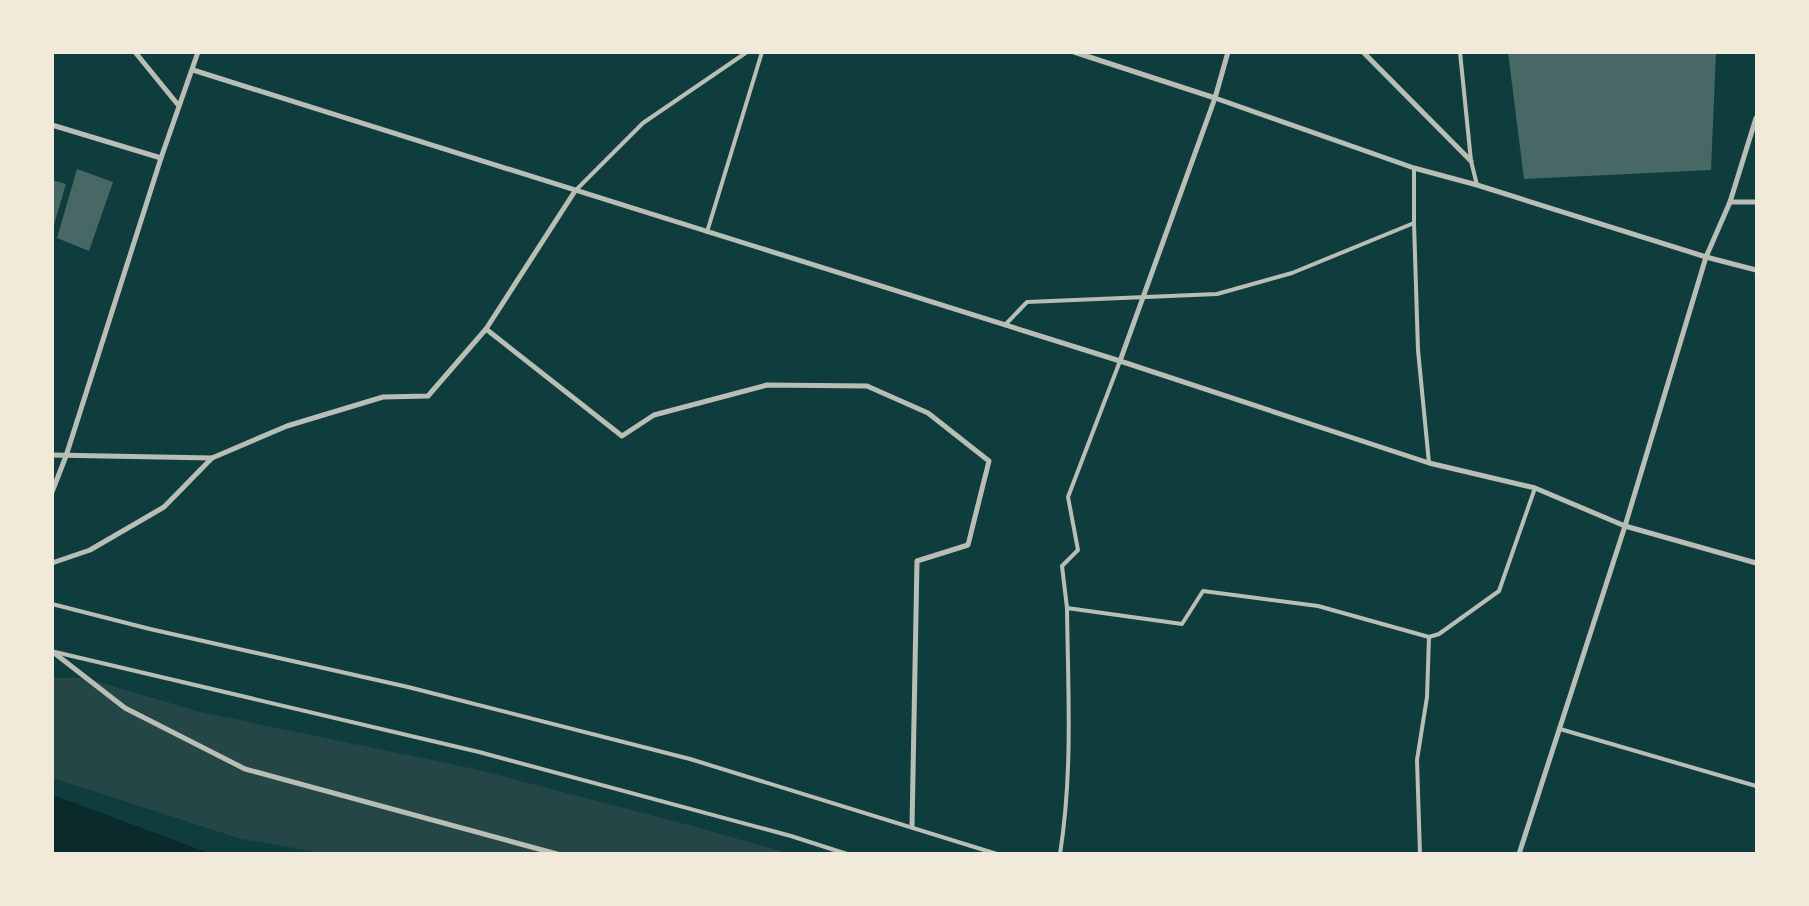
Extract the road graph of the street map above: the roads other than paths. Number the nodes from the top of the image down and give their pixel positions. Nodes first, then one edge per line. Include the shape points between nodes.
1 (135, 52) edge
2 (198, 52) edge
3 (747, 52) edge
4 (762, 52) edge
5 (1074, 52) edge
6 (1228, 52) edge
7 (1363, 52) edge
8 (1460, 52) edge
9 (193, 70) junction
10 (1216, 98) junction
11 (179, 106) junction
12 (1756, 118) edge
13 (52, 125) edge
14 (161, 158) junction
15 (1471, 161) junction
16 (1414, 168) junction
17 (1476, 185) junction
18 (575, 191) junction
19 (1730, 202) junction
20 (1756, 202) edge
21 (1414, 223) junction
22 (707, 232) junction
23 (1706, 257) junction
24 (1756, 270) edge
25 (1142, 297) junction
26 (1004, 325) junction
27 (486, 329) junction
28 (1120, 361) junction
29 (52, 454) edge
30 (66, 456) junction
31 (212, 458) junction
32 (1429, 463) junction
33 (1535, 488) junction
34 (52, 492) edge
35 (1625, 526) junction
36 (52, 563) edge
37 (1756, 563) edge
38 (52, 604) edge
39 (1067, 608) junction
40 (1429, 637) junction
41 (52, 652) edge
42 (1560, 729) junction
43 (1756, 786) edge
44 (912, 827) junction
45 (557, 854) edge
46 (847, 854) edge
47 (996, 854) edge
48 (1060, 854) edge
49 (1420, 854) edge
50 (1519, 854) edge

1 - 11 street
2 - 9 street
3 - 18 lane via 642,123
4 - 22 lane
5 - 10 street
6 - 10 street
7 - 15 street
8 - 15 lane
9 - 11 street
9 - 18 street
10 - 16 street
10 - 25 street
11 - 14 street
12 - 19 street
13 - 14 street
14 - 30 street
15 - 17 lane
16 - 17 street
16 - 21 lane
17 - 23 street
18 - 22 street
18 - 27 street
19 - 20 street
19 - 23 street
21 - 25 lane via 1292,273 1217,294
21 - 32 lane via 1418,350
22 - 26 street
23 - 24 street
23 - 35 street
25 - 26 lane via 1027,302
25 - 28 street
26 - 28 street
27 - 31 street via 428,396 382,397 287,426
27 - 44 street via 622,436 654,415 767,385 867,386 928,412 989,461 968,545 917,561
28 - 32 street
28 - 39 lane via 1068,497 1078,550 1062,566
29 - 30 street
30 - 31 street
30 - 34 street
31 - 36 street via 164,507 90,550
32 - 33 street
33 - 35 street
33 - 40 lane via 1499,591 1439,634
35 - 37 street
35 - 42 street
38 - 44 lane via 408,687 690,759
39 - 40 lane via 1182,624 1203,591 1318,606
39 - 48 lane via 1070,757
40 - 49 lane via 1427,697 1417,760
41 - 45 street via 125,708 245,769
41 - 46 lane via 479,752 782,833
42 - 43 lane
42 - 50 street
44 - 47 lane

